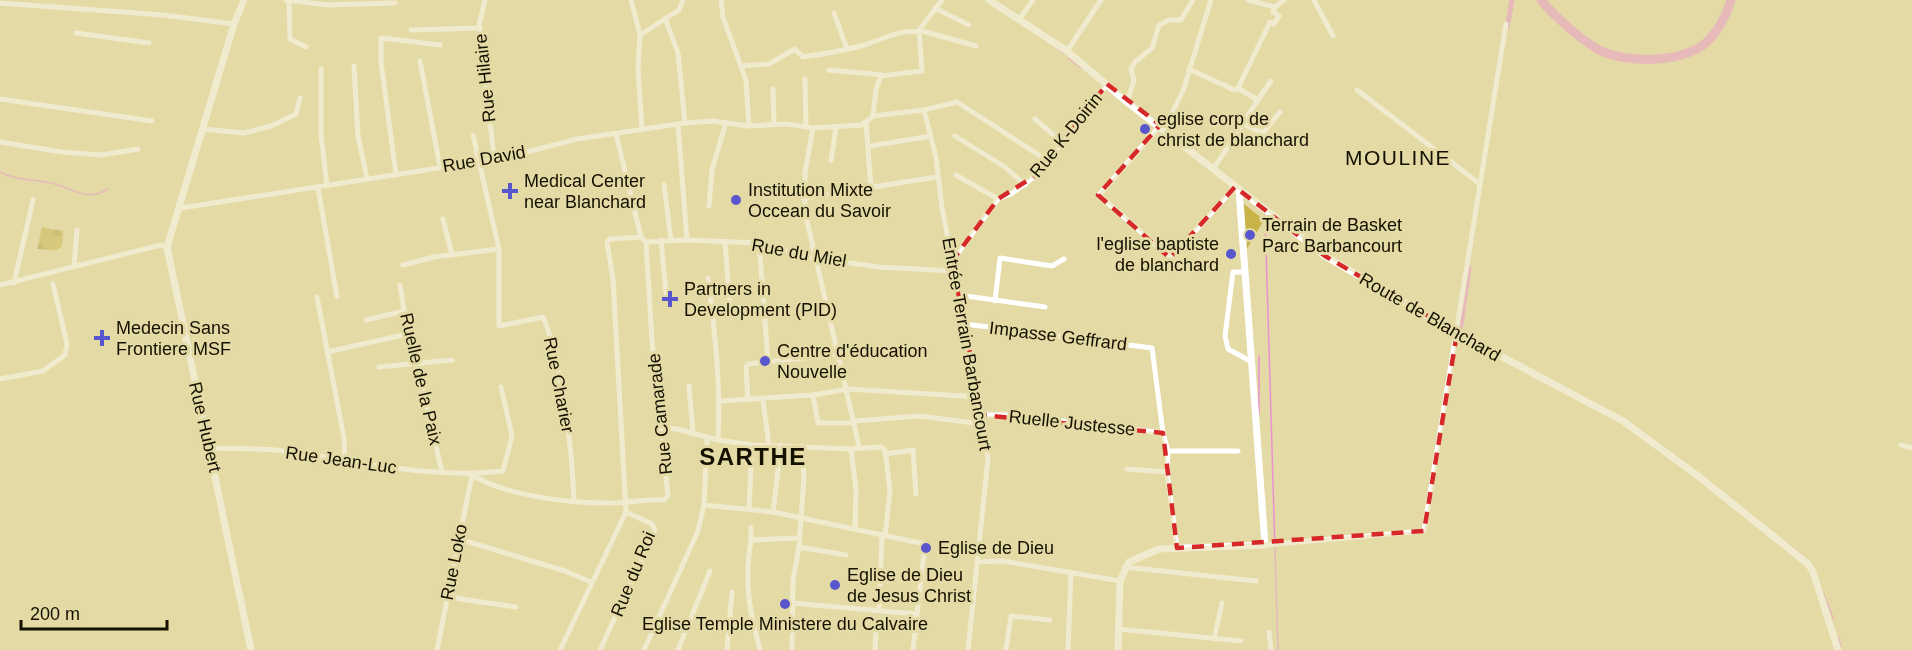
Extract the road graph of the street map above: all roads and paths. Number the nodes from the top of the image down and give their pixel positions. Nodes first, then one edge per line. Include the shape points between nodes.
1 (244, 0) edge
2 (288, 0) edge
3 (485, 0) edge
4 (631, 0) edge
5 (683, 0) edge
6 (721, 0) edge
7 (942, 0) edge
8 (989, 0) edge
9 (1033, 0) edge
10 (1101, 0) edge
11 (1193, 0) edge
12 (1211, 0) edge
13 (1248, 0) edge
14 (1284, 0) edge
15 (1314, 0) edge
16 (0, 3) edge
17 (394, 3) dead end
18 (1275, 7) junction
19 (935, 8) junction
20 (834, 13) dead end
21 (665, 18) junction
22 (1020, 18) junction
23 (234, 24) junction
24 (1506, 24) dead end
25 (969, 25) dead end
26 (480, 28) junction
27 (411, 30) dead end
28 (919, 31) junction
29 (76, 33) dead end
30 (640, 35) junction
31 (1333, 36) dead end
32 (149, 43) dead end
33 (440, 45) dead end
34 (976, 46) dead end
35 (306, 47) dead end
36 (847, 49) junction
37 (1067, 51) junction
38 (420, 61) dead end
39 (354, 66) dead end
40 (740, 66) junction
41 (321, 69) dead end
42 (1189, 69) junction
43 (829, 70) dead end
44 (883, 75) junction
45 (805, 79) dead end
46 (1271, 81) dead end
47 (1107, 84) junction
48 (773, 89) dead end
49 (1239, 90) junction
50 (1357, 90) dead end
51 (300, 98) dead end
52 (0, 99) edge
53 (1127, 102) junction
54 (1256, 103) junction
55 (924, 110) junction
56 (1281, 111) dead end
57 (873, 116) junction
58 (1035, 119) dead end
59 (153, 121) dead end
60 (726, 122) junction
61 (866, 122) junction
62 (685, 123) junction
63 (774, 124) junction
64 (1243, 124) junction
65 (678, 125) junction
66 (749, 126) junction
67 (806, 127) junction
68 (836, 127) junction
69 (1162, 127) junction
70 (813, 128) junction
71 (203, 129) junction
72 (642, 129) junction
73 (616, 134) junction
74 (473, 135) dead end
75 (931, 136) junction
76 (955, 136) dead end
77 (0, 142) edge
78 (1063, 143) junction
79 (870, 146) junction
80 (138, 149) dead end
81 (494, 158) junction
82 (480, 160) junction
83 (1048, 160) junction
84 (831, 161) dead end
85 (440, 167) junction
86 (1214, 168) junction
87 (396, 175) junction
88 (956, 175) dead end
89 (937, 177) junction
90 (367, 178) junction
91 (1480, 184) junction
92 (327, 185) junction
93 (664, 185) dead end
94 (1025, 185) junction
95 (318, 188) junction
96 (871, 189) junction
97 (1237, 189) junction
98 (803, 198) junction
99 (998, 199) junction
100 (33, 200) dead end
101 (709, 206) dead end
102 (180, 208) junction
103 (443, 219) dead end
104 (77, 230) dead end
105 (641, 237) junction
106 (661, 240) junction
107 (671, 240) junction
108 (687, 240) junction
109 (646, 242) junction
110 (725, 243) junction
111 (759, 243) junction
112 (167, 247) junction
113 (500, 249) junction
114 (452, 255) junction
115 (814, 258) junction
116 (1064, 259) dead end
117 (952, 261) junction
118 (404, 265) dead end
119 (74, 267) junction
120 (953, 270) junction
121 (1245, 272) junction
122 (708, 278) dead end
123 (14, 283) junction
124 (53, 284) dead end
125 (0, 285) edge
126 (400, 285) dead end
127 (666, 293) dead end
128 (959, 295) junction
129 (317, 297) dead end
130 (337, 297) dead end
131 (995, 301) junction
132 (1045, 308) dead end
133 (404, 310) junction
134 (730, 317) dead end
135 (366, 320) dead end
136 (965, 324) junction
137 (412, 333) junction
138 (1457, 333) junction
139 (327, 352) junction
140 (839, 354) junction
141 (452, 360) dead end
142 (768, 362) junction
143 (1253, 362) junction
144 (420, 363) junction
145 (379, 367) dead end
146 (0, 379) edge
147 (689, 386) dead end
148 (501, 387) dead end
149 (848, 389) junction
150 (813, 395) junction
151 (979, 397) junction
152 (748, 400) junction
153 (763, 400) junction
154 (720, 401) junction
155 (982, 415) junction
156 (855, 422) junction
157 (982, 424) junction
158 (662, 428) junction
159 (693, 433) junction
160 (1163, 433) junction
161 (707, 438) junction
162 (718, 440) junction
163 (752, 445) junction
164 (769, 445) junction
165 (781, 445) junction
166 (1901, 445) dead end
167 (802, 446) junction
168 (859, 446) junction
169 (210, 448) junction
170 (1912, 448) edge
171 (851, 449) junction
172 (1168, 451) junction
173 (1238, 451) dead end
174 (885, 454) junction
175 (345, 461) junction
176 (1127, 469) dead end
177 (442, 472) junction
178 (1167, 472) junction
179 (472, 475) junction
180 (916, 494) dead end
181 (574, 500) junction
182 (627, 501) junction
183 (704, 505) junction
184 (749, 509) junction
185 (626, 512) junction
186 (773, 512) junction
187 (801, 519) junction
188 (751, 527) dead end
189 (855, 528) junction
190 (884, 537) junction
191 (459, 538) junction
192 (798, 538) junction
193 (751, 540) junction
194 (1266, 545) junction
195 (799, 547) junction
196 (1177, 548) junction
197 (846, 555) dead end
198 (978, 562) junction
199 (1124, 567) junction
200 (710, 571) dead end
201 (1071, 573) junction
202 (1120, 581) junction
203 (1256, 581) dead end
204 (591, 582) junction
205 (732, 592) dead end
206 (447, 597) junction
207 (792, 603) junction
208 (1222, 603) dead end
209 (516, 607) dead end
210 (879, 610) junction
211 (916, 614) junction
212 (1050, 620) dead end
213 (1118, 629) junction
214 (876, 630) dead end
215 (1269, 632) dead end
216 (1215, 639) junction
217 (1240, 641) dead end
218 (251, 650) edge
219 (437, 650) edge
220 (560, 650) edge
221 (600, 650) edge
222 (644, 650) edge
223 (678, 650) edge
224 (727, 650) edge
225 (760, 650) edge
226 (792, 650) edge
227 (875, 650) edge
228 (913, 650) edge
229 (968, 650) edge
230 (1006, 650) edge
231 (1068, 650) edge
232 (1118, 650) edge
233 (1271, 650) edge
234 (1838, 650) edge

1 - 23 street
2 - 17 street via 358,6
2 - 35 street via 290,39
3 - 26 street, Rue Hilaire
4 - 30 street
5 - 21 street via 679,10
6 - 40 street
7 - 19 street
8 - 22 street, Route de Blanchard
9 - 22 street
10 - 37 street
11 - 53 street via 1181,20 1159,25 1152,48 1135,62
12 - 42 street
13 - 18 street
14 - 18 street
15 - 31 street
16 - 23 street
18 - 49 street via 1273,12 1279,16 1275,24 1270,22
19 - 25 street
19 - 28 street
20 - 36 street
21 - 30 street
21 - 62 street via 678,53
22 - 37 street, Route de Blanchard
23 - 71 street
24 - 91 street
26 - 27 street
26 - 81 street, Rue Hilaire
28 - 34 street
28 - 36 street via 904,30
28 - 44 street via 922,71
29 - 32 street
30 - 72 street
33 - 87 street via 381,38
36 - 40 street via 802,57 795,49 769,64
37 - 47 street, Route de Blanchard
38 - 85 street
39 - 90 street via 358,136
40 - 66 street via 746,80
41 - 92 street via 321,135
42 - 49 street
42 - 69 street via 1180,99
43 - 44 street
44 - 57 street via 876,89
45 - 67 street
46 - 54 street
47 - 53 street, Route de Blanchard
47 - 78 street, Rue K-Doirin
48 - 63 street
49 - 54 street via 1256,99
50 - 91 street
51 - 71 street via 296,114 271,126 244,133
52 - 59 street
53 - 69 street, Route de Blanchard
54 - 64 street
55 - 57 street
55 - 75 street, Entrée Terrain Barbancourt
55 - 83 street via 957,102
56 - 64 street via 1263,134
57 - 61 street
58 - 78 street
60 - 62 street, Rue David
60 - 66 street, Rue David
60 - 101 street via 712,170
61 - 68 street, Rue David
61 - 79 street
62 - 65 street, Rue David
63 - 66 street, Rue David
63 - 67 street, Rue David
64 - 86 street
65 - 72 street, Rue David
65 - 108 street
67 - 70 street, Rue David
68 - 70 street, Rue David
68 - 84 street
69 - 86 street, Route de Blanchard
69 - 97 street via 1099,195 1165,253 1176,252
70 - 98 street
71 - 102 street
72 - 73 street, Rue David
73 - 81 street, Rue David
73 - 105 street
74 - 82 street
75 - 79 street
75 - 89 street, Entrée Terrain Barbancourt
76 - 94 street via 1005,167
77 - 80 street via 101,155
78 - 83 street, Rue K-Doirin
79 - 96 street
81 - 82 street, Rue David
82 - 85 street, Rue David
82 - 113 street
83 - 94 street, Rue K-Doirin
85 - 87 street, Rue David
86 - 97 street, Route de Blanchard
87 - 90 street, Rue David
88 - 99 street
89 - 96 street
89 - 117 street, Entrée Terrain Barbancourt
90 - 92 street, Rue David
91 - 138 street
92 - 95 street, Rue David
93 - 107 street
94 - 99 street, Rue K-Doirin
95 - 102 street, Rue David
95 - 130 street
96 - 98 street
97 - 121 street
97 - 138 street, Route de Blanchard via 1325,256
98 - 115 street
99 - 117 street, Rue K-Doirin
100 - 123 street
102 - 112 street
103 - 114 street
104 - 119 street
105 - 109 street
105 - 182 street via 607,242 613,279
106 - 107 street, Rue du Miel
106 - 109 street, Rue du Miel
106 - 127 street
107 - 108 street, Rue du Miel
108 - 110 street, Rue du Miel
109 - 158 street, Rue Camarade
110 - 111 street, Rue du Miel
110 - 134 street
111 - 115 street, Rue du Miel
111 - 142 street
112 - 119 street via 161,245
112 - 169 street, Rue Hubert
113 - 114 street
113 - 181 street, Rue Charier via 499,326 543,317 548,328 563,387
114 - 118 street
115 - 120 street, Rue du Miel via 879,267
115 - 140 street
116 - 131 street via 1052,266 1000,258
117 - 120 street, Entrée Terrain Barbancourt
119 - 123 street
120 - 128 street, Entrée Terrain Barbancourt
121 - 143 street
121 - 143 street via 1233,272 1225,338 1228,349
122 - 154 street
123 - 125 street
124 - 146 street via 67,344 65,355 43,371
126 - 133 street, Ruelle de la Paix
128 - 131 street
128 - 136 street, Entrée Terrain Barbancourt
129 - 139 street
131 - 132 street
133 - 135 street
133 - 137 street, Ruelle de la Paix
136 - 151 street, Entrée Terrain Barbancourt
136 - 160 street, Impasse Geffrard via 1152,348
137 - 139 street
137 - 144 street, Ruelle de la Paix
138 - 194 street via 1424,531
138 - 234 street, Route de Blanchard via 1623,422 1791,549 1814,572
139 - 175 street
140 - 142 street
140 - 149 street
141 - 144 street
142 - 152 street via 747,366
143 - 194 street
144 - 145 street
144 - 177 street, Ruelle de la Paix
147 - 159 street
148 - 179 street via 512,436 503,471
149 - 150 street
149 - 151 street
149 - 156 street
150 - 153 street
150 - 156 street via 818,423
151 - 155 street, Entrée Terrain Barbancourt
152 - 153 street
152 - 154 street
153 - 164 street
154 - 162 street
155 - 157 street, Entrée Terrain Barbancourt
155 - 160 street, Ruelle Justesse
156 - 157 street via 919,416
156 - 168 street
157 - 198 street, Entrée Terrain Barbancourt via 988,459
158 - 159 street
158 - 182 street, Rue Camarade via 668,496 664,500
159 - 161 street
160 - 172 street
161 - 162 street
161 - 183 street
162 - 163 street
163 - 164 street
163 - 184 street
164 - 165 street
165 - 167 street
165 - 186 street
166 - 170 street
167 - 171 street
167 - 187 street
168 - 171 street
168 - 174 street via 881,447
169 - 175 street, Rue Jean-Luc via 273,450
169 - 218 street, Rue Hubert
171 - 189 street
172 - 173 street
172 - 178 street
174 - 180 street via 913,450
174 - 190 street via 890,490
175 - 177 street, Rue Jean-Luc
176 - 178 street
177 - 179 street, Rue Jean-Luc
178 - 196 street
179 - 181 street, Rue Camarade via 491,487
179 - 191 street, Rue Loko
181 - 182 street, Rue Camarade
182 - 185 street
183 - 184 street
183 - 222 street via 695,538
184 - 186 street
185 - 204 street
185 - 221 street, Rue du Roi via 652,524 655,530
186 - 187 street
187 - 189 street
187 - 192 street
188 - 193 street
189 - 190 street
190 - 210 street
190 - 211 street via 925,544
191 - 204 street
191 - 206 street, Rue Loko
192 - 193 street
192 - 195 street
193 - 225 street via 747,600
194 - 196 street
195 - 197 street
195 - 207 street
196 - 199 street via 1159,549
198 - 201 street via 1003,561
198 - 229 street, Entrée Terrain Barbancourt
199 - 202 street
199 - 203 street
200 - 223 street
201 - 202 street
201 - 231 street
202 - 213 street
204 - 220 street
205 - 224 street
206 - 209 street
206 - 219 street, Rue Loko
207 - 210 street
207 - 226 street
208 - 216 street
210 - 211 street
211 - 228 street
212 - 230 street via 1011,616
213 - 216 street
213 - 232 street
214 - 227 street
215 - 233 street
216 - 217 street

